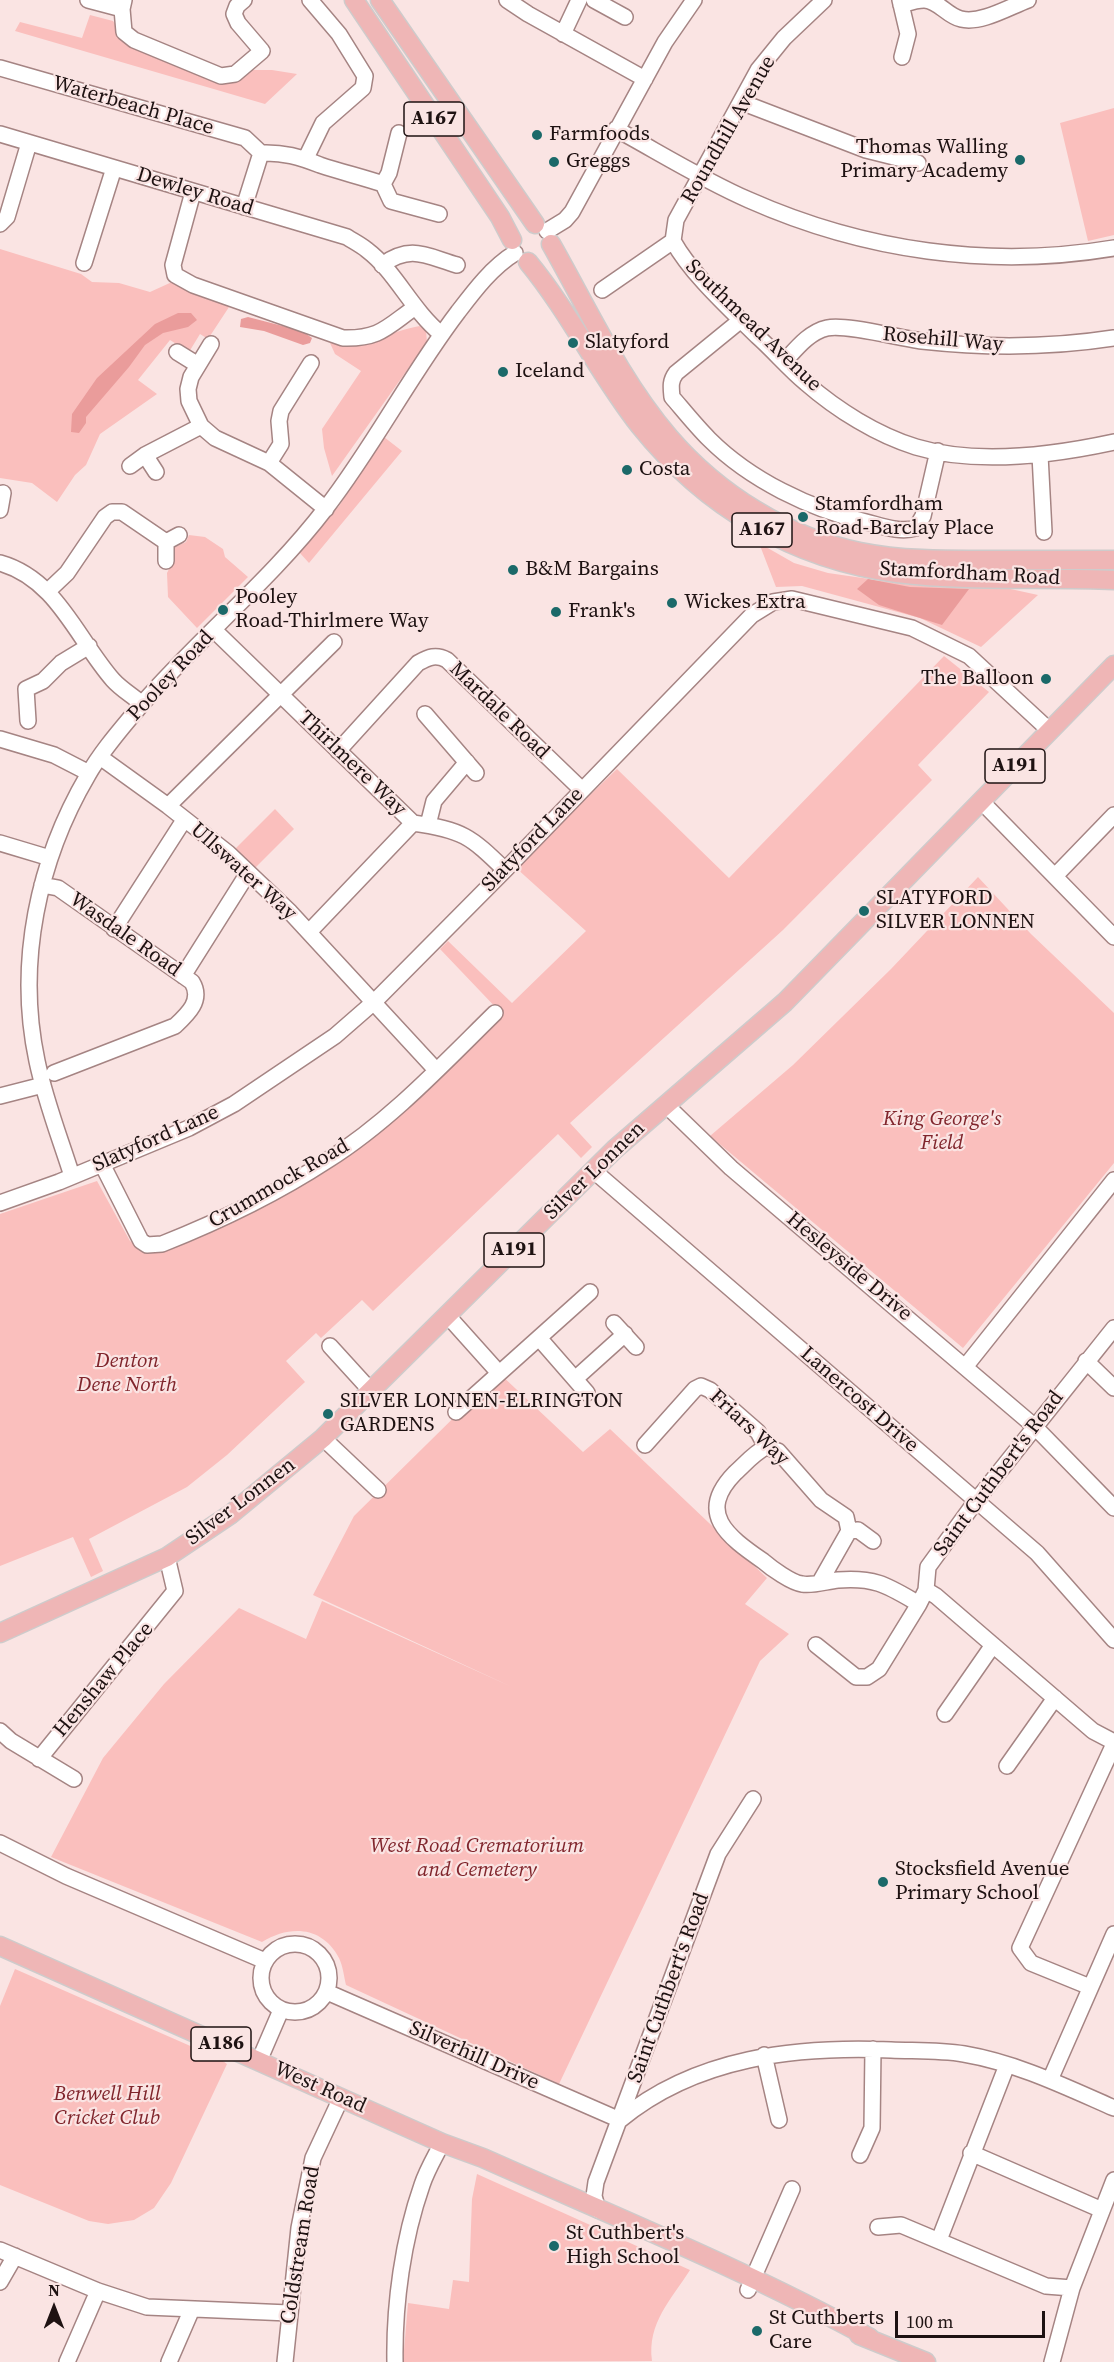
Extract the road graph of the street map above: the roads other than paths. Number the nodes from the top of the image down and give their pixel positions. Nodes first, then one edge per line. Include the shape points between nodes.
1 (88, 0) edge
2 (244, 0) edge
3 (310, 0) edge
4 (354, 0) edge
5 (380, 0) edge
6 (507, 0) edge
7 (579, 0) edge
8 (594, 0) edge
9 (694, 0) edge
10 (824, 0) edge
11 (1028, 0) edge
12 (900, 2) edge
13 (123, 4) edge
14 (626, 17) dead end
15 (563, 34) junction
16 (902, 57) dead end
17 (0, 68) edge
18 (645, 79) junction
19 (741, 102) junction
20 (616, 129) junction
21 (399, 133) dead end
22 (0, 134) edge
23 (29, 143) junction
24 (261, 153) junction
25 (306, 158) junction
26 (918, 163) dead end
27 (114, 168) junction
28 (701, 176) junction
29 (383, 184) junction
30 (193, 192) junction
31 (244, 207) junction
32 (439, 214) dead end
33 (0, 224) edge
34 (545, 233) junction
35 (673, 241) junction
36 (1114, 248) edge
37 (518, 252) junction
38 (84, 263) dead end
39 (457, 265) dead end
40 (382, 266) junction
41 (602, 290) dead end
42 (414, 308) junction
43 (741, 320) junction
44 (441, 334) junction
45 (1114, 338) edge
46 (211, 344) dead end
47 (177, 352) dead end
48 (784, 362) junction
49 (311, 363) dead end
50 (198, 365) junction
51 (201, 426) junction
52 (1114, 442) edge
53 (938, 452) junction
54 (145, 455) junction
55 (1040, 455) junction
56 (269, 462) junction
57 (130, 466) dead end
58 (156, 472) dead end
59 (3, 492) dead end
60 (326, 509) junction
61 (0, 510) edge
62 (1044, 532) dead end
63 (1114, 560) edge
64 (166, 561) dead end
65 (0, 563) edge
66 (1114, 580) edge
67 (48, 591) junction
68 (214, 630) junction
69 (334, 642) dead end
70 (88, 645) junction
71 (1114, 664) edge
72 (281, 695) junction
73 (142, 704) junction
74 (425, 714) dead end
75 (28, 721) dead end
76 (1050, 732) junction
77 (0, 739) edge
78 (338, 751) junction
79 (99, 757) junction
80 (89, 773) junction
81 (582, 790) junction
82 (981, 801) junction
83 (168, 806) junction
84 (1114, 815) edge
85 (184, 820) junction
86 (420, 824) junction
87 (0, 843) edge
88 (50, 858) junction
89 (505, 870) junction
90 (248, 873) junction
91 (1056, 875) junction
92 (42, 885) junction
93 (114, 928) junction
94 (309, 932) junction
95 (1114, 937) edge
96 (183, 976) junction
97 (374, 1002) junction
98 (495, 1013) dead end
99 (436, 1070) junction
100 (54, 1073) dead end
101 (43, 1085) junction
102 (0, 1096) edge
103 (666, 1105) junction
104 (102, 1164) junction
105 (594, 1171) junction
106 (72, 1176) junction
107 (1114, 1180) edge
108 (0, 1203) edge
109 (590, 1292) dead end
110 (447, 1316) junction
111 (1114, 1328) edge
112 (538, 1338) junction
113 (330, 1346) dead end
114 (636, 1347) dead end
115 (1086, 1361) junction
116 (965, 1367) junction
117 (499, 1373) junction
118 (575, 1379) junction
119 (1114, 1388) edge
120 (371, 1391) junction
121 (587, 1393) dead end
122 (456, 1412) dead end
123 (1034, 1426) junction
124 (323, 1438) junction
125 (645, 1445) dead end
126 (766, 1446) junction
127 (378, 1490) dead end
128 (976, 1501) junction
129 (1114, 1508) edge
130 (849, 1531) junction
131 (873, 1541) dead end
132 (167, 1557) junction
133 (820, 1582) junction
134 (923, 1597) junction
135 (0, 1633) edge
136 (1114, 1640) edge
137 (816, 1645) dead end
138 (993, 1645) junction
139 (1055, 1698) junction
140 (945, 1714) dead end
141 (0, 1731) edge
142 (1114, 1743) edge
143 (39, 1759) junction
144 (1007, 1766) dead end
145 (74, 1779) dead end
146 (753, 1799) dead end
147 (0, 1843) edge
148 (1114, 1934) edge
149 (0, 1946) edge
150 (265, 1961) junction
151 (1090, 1987) junction
152 (327, 1992) junction
153 (281, 2010) junction
154 (873, 2049) junction
155 (764, 2055) junction
156 (259, 2061) junction
157 (1007, 2065) junction
158 (1050, 2080) junction
159 (342, 2098) junction
160 (1114, 2108) edge
161 (620, 2120) junction
162 (779, 2120) dead end
163 (441, 2143) junction
164 (971, 2153) junction
165 (860, 2155) dead end
166 (1114, 2180) edge
167 (596, 2182) junction
168 (792, 2189) dead end
169 (569, 2197) junction
170 (598, 2210) junction
171 (1102, 2210) junction
172 (878, 2227) dead end
173 (939, 2241) junction
174 (0, 2250) edge
175 (15, 2256) junction
176 (0, 2282) edge
177 (750, 2285) junction
178 (1072, 2288) junction
179 (98, 2291) junction
180 (192, 2309) junction
181 (289, 2313) junction
182 (67, 2362) edge
183 (170, 2362) edge
184 (285, 2362) edge
185 (395, 2362) edge
186 (926, 2362) edge
187 (1052, 2362) edge

1 - 13 street
2 - 13 street via 234,14 266,57 235,74 221,76 134,40 124,32
3 - 25 street via 339,34 365,76 363,88 323,123
4 - 37 main road, Stamfordham Road / A167 via 501,217
5 - 34 main road, Stamfordham Road / A167
6 - 15 street
7 - 15 street
8 - 14 street
9 - 18 street
10 - 19 street, Roundhill Avenue via 777,46 758,70
11 - 12 street via 963,20 933,2
12 - 16 street via 908,34
15 - 18 street
17 - 24 street, Waterbeach Place via 245,138
18 - 20 street
19 - 26 street via 866,150
19 - 28 street, Roundhill Avenue
20 - 28 street
20 - 34 street via 572,212
21 - 29 street via 390,173
22 - 23 street, Dewley Road
23 - 27 street, Dewley Road
23 - 33 street via 7,217
24 - 25 street
24 - 31 street
25 - 29 street
27 - 30 street, Dewley Road
27 - 38 street
28 - 35 street, Roundhill Avenue via 676,220
28 - 36 street via 749,200 843,234 932,253 1013,258
29 - 32 street via 391,201
30 - 31 street, Dewley Road
30 - 42 street via 173,265 175,275 193,285 343,338 363,339 379,333
31 - 40 street, Dewley Road via 347,237
34 - 37 main road via 522,226
34 - 37 main road via 547,255 543,258
34 - 63 main road, Stamfordham Road / A167 via 606,344 665,432 714,480 754,509 808,536 879,556 928,560
35 - 41 street
35 - 43 street, Southmead Avenue via 681,256
37 - 44 street, Pooley Road via 487,277
37 - 66 main road, Stamfordham Road / A167 via 555,297 651,439 698,486 758,529 825,558 896,573
39 - 40 street via 404,253
40 - 42 street, Dewley Road
42 - 44 street, Dewley Road
43 - 48 street, Southmead Avenue
43 - 53 street via 676,373 671,389 672,397 710,439 752,472 788,494 841,516 909,530 916,528 923,516
44 - 60 street, Pooley Road
45 - 48 street, Rosehill Way via 1005,347 827,328 813,333
46 - 50 street
47 - 50 street
48 - 53 street, Southmead Avenue via 807,384 876,430
49 - 56 street via 281,411 281,444
50 - 51 street via 188,389 189,401
51 - 54 street
51 - 56 street via 215,438
52 - 55 street, Southmead Avenue
53 - 55 street, Southmead Avenue
54 - 57 street
54 - 58 street
55 - 62 street
56 - 60 street
59 - 61 street
60 - 68 street, Pooley Road
64 - 67 street via 173,539 122,512 112,512 67,573
65 - 67 street via 14,567
67 - 70 street
68 - 72 street, Thirlmere Way
68 - 73 street, Pooley Road
69 - 72 street
70 - 73 street via 115,683
70 - 75 street via 61,663 44,681 26,689
71 - 76 main road, Silver Lonnen / A191
72 - 78 street, Thirlmere Way
72 - 83 street
73 - 79 street, Pooley Road
74 - 86 street via 471,767 434,801
76 - 81 street, Slatyford Lane via 969,656 912,628 792,599 773,602 753,615
76 - 82 main road, Silver Lonnen / A191
77 - 80 street via 54,755
78 - 81 street, Mardale Road via 418,663 440,656
78 - 86 street, Thirlmere Way
79 - 80 street, Pooley Road
79 - 83 street, Ullswater Way
80 - 88 street, Pooley Road
81 - 89 street, Slatyford Lane
82 - 91 street
82 - 103 main road, Silver Lonnen / A191 via 785,1002
83 - 85 street, Ullswater Way
84 - 91 street
85 - 90 street, Ullswater Way
85 - 93 street
86 - 89 street, Thirlmere Way via 469,837
86 - 94 street
87 - 88 street
88 - 92 street, Pooley Road
89 - 97 street, Slatyford Lane
90 - 94 street, Ullswater Way
90 - 96 street
91 - 95 street
92 - 93 street, Wasdale Road via 58,888
92 - 101 street, Pooley Road via 31,936 29,999
93 - 96 street, Wasdale Road
94 - 97 street, Ullswater Way
96 - 100 street, Wasdale Road via 192,982 197,997 188,1014 175,1026
97 - 99 street, Ullswater Way
97 - 104 street, Slatyford Lane via 335,1036 234,1104 189,1128
98 - 99 street, Crummock Road
99 - 104 street, Crummock Road via 329,1160 254,1203 162,1244 147,1245 141,1241
101 - 102 street
101 - 106 street, Pooley Road
103 - 105 main road, Silver Lonnen / A191
103 - 116 street, Hesleyside Drive via 731,1168
104 - 106 street, Slatyford Lane
105 - 110 main road, Silver Lonnen / A191
105 - 128 street, Lanercost Drive
106 - 108 street, Slatyford Lane
107 - 116 street
109 - 112 street
110 - 117 street
110 - 120 main road, Silver Lonnen / A191
111 - 115 street, Saint Cuthbert's Road
112 - 117 street
112 - 118 street
113 - 120 street
114 - 118 street via 620,1329
115 - 119 street
115 - 123 street, Saint Cuthbert's Road
116 - 123 street, Hesleyside Drive
117 - 122 street
118 - 121 street
120 - 124 main road, Silver Lonnen / A191
123 - 128 street, Saint Cuthbert's Road
123 - 129 street, Hesleyside Drive
124 - 127 street
124 - 132 main road, Silver Lonnen / A191 via 231,1514
125 - 126 street, Friars Way via 694,1389 701,1386 747,1421
126 - 130 street, Friars Way via 778,1450 821,1500 846,1517
126 - 133 street via 725,1484 715,1502 717,1517 750,1552 775,1570 801,1584
128 - 134 street, Saint Cuthbert's Road via 928,1567
128 - 136 street, Lanercost Drive via 1037,1553
130 - 131 street via 858,1530
130 - 133 street
132 - 135 main road, Silver Lonnen / A191
132 - 143 street, Henshaw Place via 175,1592
133 - 134 street via 866,1579
134 - 137 street, Saint Cuthbert's Road via 879,1669 867,1677 856,1677
134 - 138 street via 936,1596
138 - 139 street
138 - 140 street
139 - 142 street via 1093,1731
139 - 144 street
141 - 143 street, Henshaw Place
142 - 151 street via 1020,1948 1031,1963
143 - 145 street
146 - 161 street, Saint Cuthbert's Road via 718,1854
147 - 150 street via 66,1876
148 - 151 street
149 - 156 main road, West Road / A186
150 - 152 street via 280,1947 310,1947 326,1961
150 - 153 street via 261,1972 264,1994
151 - 158 street
152 - 153 street via 322,2001 303,2012
152 - 161 street, Silverhill Drive
153 - 156 street
154 - 155 street
154 - 157 street via 964,2054
154 - 165 street via 872,2128
155 - 161 street via 670,2088
155 - 162 street
156 - 159 main road, West Road / A186
157 - 158 street
157 - 164 street
158 - 160 street
159 - 163 main road, West Road / A186
159 - 181 street, Coldstream Road via 313,2158 299,2228
161 - 167 street, Saint Cuthbert's Road
163 - 169 main road, West Road / A186
163 - 177 main road, West Road / A186 via 479,2169
163 - 185 street via 422,2184 411,2223 398,2309
164 - 171 street
164 - 173 street
166 - 171 street
167 - 169 street via 585,2194
167 - 170 street, Saint Cuthbert's Road
168 - 177 street
169 - 170 main road, West Road / A186
170 - 177 main road, West Road / A186
171 - 178 street
172 - 173 street via 901,2225
173 - 178 street via 1047,2286
174 - 175 street
175 - 176 street
175 - 179 street
177 - 186 main road, West Road / A186 via 825,2324
178 - 187 street
179 - 180 street via 147,2307
179 - 182 street
180 - 181 street
180 - 183 street
181 - 184 street, Coldstream Road

